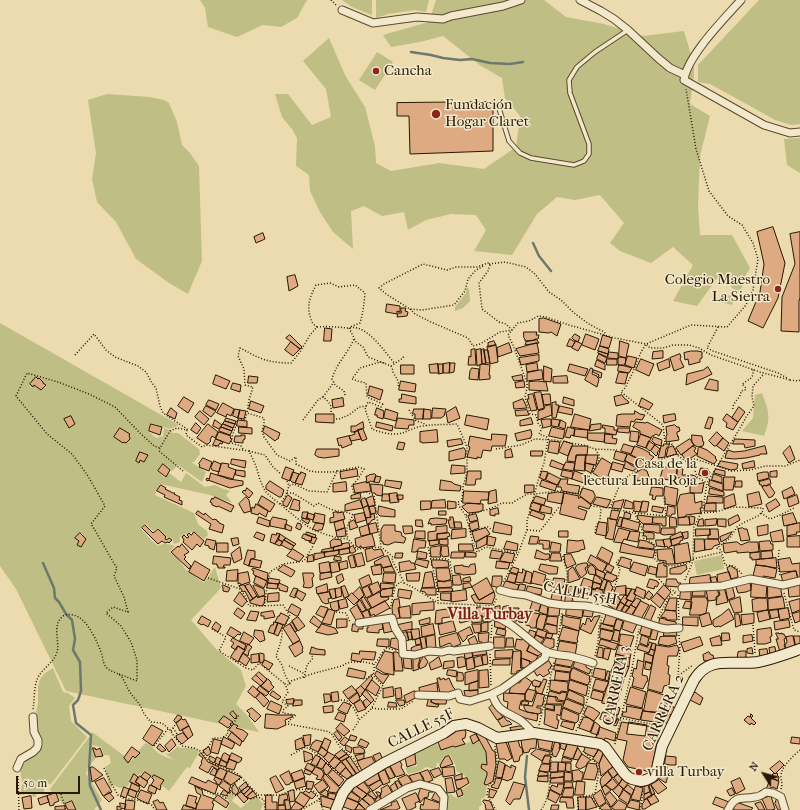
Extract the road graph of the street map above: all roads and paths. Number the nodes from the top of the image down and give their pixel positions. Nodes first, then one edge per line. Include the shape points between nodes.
1 (521, 0) edge
2 (580, 0) edge
3 (741, 0) edge
4 (342, 10) dead end
5 (628, 30) junction
6 (684, 77) junction
7 (498, 105) dead end
8 (800, 132) edge
9 (489, 264) junction
10 (483, 266) junction
11 (410, 309) junction
12 (316, 327) junction
13 (718, 327) junction
14 (349, 328) junction
15 (512, 330) junction
16 (608, 336) junction
17 (354, 338) junction
18 (646, 344) junction
19 (74, 355) dead end
20 (404, 356) dead end
21 (384, 363) junction
22 (394, 364) junction
23 (391, 366) junction
24 (753, 369) junction
25 (764, 374) dead end
26 (790, 380) junction
27 (800, 380) edge
28 (334, 382) junction
29 (398, 388) dead end
30 (345, 395) dead end
31 (323, 397) junction
32 (367, 406) junction
33 (733, 409) dead end
34 (408, 410) dead end
35 (331, 412) dead end
36 (247, 413) junction
37 (336, 419) dead end
38 (303, 420) dead end
39 (427, 426) junction
40 (187, 430) junction
41 (548, 439) junction
42 (160, 448) junction
43 (595, 448) junction
44 (496, 449) dead end
45 (244, 450) junction
46 (249, 450) junction
47 (617, 450) dead end
48 (678, 455) junction
49 (800, 460) edge
50 (685, 461) junction
51 (716, 466) junction
52 (182, 471) dead end
53 (337, 471) junction
54 (281, 474) dead end
55 (287, 481) dead end
56 (707, 483) junction
57 (289, 486) junction
58 (287, 493) junction
59 (535, 494) junction
60 (664, 498) dead end
61 (280, 504) junction
62 (591, 505) dead end
63 (559, 507) dead end
64 (601, 508) junction
65 (610, 508) junction
66 (794, 508) dead end
67 (635, 513) junction
68 (701, 513) junction
69 (761, 513) junction
70 (466, 515) junction
71 (492, 530) dead end
72 (527, 530) junction
73 (470, 532) junction
74 (594, 533) dead end
75 (348, 539) junction
76 (313, 546) dead end
77 (381, 546) junction
78 (428, 547) dead end
79 (722, 552) junction
80 (518, 554) junction
81 (620, 557) dead end
82 (430, 559) junction
83 (692, 559) junction
84 (692, 562) junction
85 (452, 575) dead end
86 (208, 578) dead end
87 (618, 578) dead end
88 (660, 579) dead end
89 (746, 580) junction
90 (800, 581) edge
91 (404, 584) junction
92 (669, 589) dead end
93 (500, 590) joint
94 (680, 590) junction
95 (438, 603) junction
96 (264, 606) junction
97 (493, 606) dead end
98 (336, 612) dead end
99 (493, 616) dead end
100 (390, 618) junction
101 (641, 621) junction
102 (359, 623) joint
103 (753, 625) dead end
104 (656, 626) junction
105 (679, 628) junction
106 (212, 629) dead end
107 (490, 646) dead end
108 (386, 648) dead end
109 (800, 649) edge
110 (546, 651) junction
111 (312, 656) dead end
112 (756, 662) junction
113 (593, 663) dead end
114 (374, 664) junction
115 (696, 664) dead end
116 (289, 666) dead end
117 (119, 674) junction
118 (305, 674) junction
119 (372, 674) junction
120 (304, 678) junction
121 (366, 679) dead end
122 (289, 683) junction
123 (285, 684) junction
124 (492, 694) junction
125 (418, 695) joint
126 (341, 700) dead end
127 (371, 708) junction
128 (239, 715) dead end
129 (33, 717) joint
130 (620, 718) junction
131 (359, 720) junction
132 (176, 725) dead end
133 (168, 728) junction
134 (671, 728) junction
135 (172, 730) junction
136 (353, 730) dead end
137 (485, 732) junction
138 (177, 734) dead end
139 (534, 734) junction
140 (555, 736) junction
141 (154, 746) dead end
142 (581, 750) dead end
143 (800, 750) edge
144 (203, 753) junction
145 (291, 755) dead end
146 (612, 756) junction
147 (17, 768) joint
148 (104, 768) dead end
149 (362, 776) junction
150 (242, 777) junction
151 (641, 781) junction
152 (350, 784) junction
153 (199, 788) dead end
154 (230, 792) junction
155 (61, 794) dead end
156 (266, 794) junction
157 (592, 795) junction
158 (776, 795) junction
159 (258, 797) junction
160 (320, 799) junction
161 (19, 810) edge
162 (66, 810) edge
163 (155, 810) edge
164 (265, 810) edge
165 (301, 810) edge
166 (322, 810) edge
167 (336, 810) edge
168 (370, 810) edge
169 (443, 810) edge
170 (496, 810) edge
171 (541, 810) edge
172 (578, 810) edge
173 (601, 810) edge
174 (640, 810) edge
175 (728, 810) edge
176 (785, 810) edge

1 - 4 street via 443,19 417,17 374,23
2 - 5 street
3 - 6 street via 696,54
5 - 6 street via 658,58
5 - 7 lane via 577,66 569,80 570,93 589,144 589,154 584,161 574,165 531,158 520,153 509,141
6 - 8 street via 764,125 790,133
6 - 13 path via 696,149 709,191 728,216 742,225 753,243 758,259 753,290 746,305 727,327
9 - 10 path
9 - 15 path via 488,271 479,283 482,309
9 - 16 path via 505,262 526,267 549,292
10 - 11 path via 468,279 465,291 454,305 422,310
10 - 11 path via 447,270 423,264 379,288
11 - 15 path via 431,322 468,338 473,346 500,332
12 - 14 path
12 - 14 path via 308,313 311,296 316,285 330,283 338,287 354,285 365,293 360,323
12 - 36 path via 291,363 257,357 240,348 238,356 244,369 245,384 253,387
13 - 18 path via 691,325
13 - 26 path via 707,348 778,372
14 - 17 path
14 - 22 path via 357,328 368,334
15 - 16 path via 518,324 538,316
15 - 41 path via 508,335 527,383 525,397 530,414 536,415 542,428 538,434
16 - 18 path
17 - 21 path via 368,357
17 - 28 path via 334,371
18 - 24 path via 650,348 689,345
18 - 48 path via 621,392 663,425 665,443 671,443
19 - 40 path via 94,334 115,357 146,372 156,388 163,413
20 - 22 path
21 - 23 path
21 - 32 path via 360,368 352,378 366,383 367,397 383,404 381,407 368,402
22 - 23 path
23 - 29 path via 398,380
24 - 26 path
24 - 33 path via 753,375 742,384 746,390 741,391
25 - 51 path, CARRERA 2 via 753,386 754,406
26 - 27 path
28 - 30 path
28 - 31 path
31 - 35 path via 331,405
31 - 38 path
32 - 37 path via 359,407 349,415
32 - 39 path via 365,409 372,429 376,431 396,434
34 - 39 path via 416,421
36 - 45 path via 245,420 238,419 231,442
36 - 53 path via 264,418 264,437 277,455 290,461 296,457 296,464 310,471
39 - 70 path via 457,424 465,442 468,453 466,476 462,501 458,502
40 - 42 path via 177,428 170,431
40 - 45 path via 186,435 202,447 206,445
41 - 43 path
41 - 44 path via 535,439 521,445
41 - 59 path
42 - 52 path via 158,451
42 - 117 path via 154,446 115,407 58,382 27,373 16,396 46,434 72,454 105,506 91,524 117,568 114,576 128,612 114,607 106,613 121,626 131,642 137,660 137,681
43 - 47 path
43 - 59 path via 599,460 579,494 559,491
45 - 46 path
46 - 54 path via 265,455 273,468
46 - 61 path via 265,491
48 - 50 path
48 - 65 path via 648,464 630,475 622,482
49 - 51 path via 785,466 765,466 750,470 731,471
50 - 51 path via 694,459
50 - 56 path via 693,464 697,476
51 - 56 path, CARRERA 2
53 - 57 path via 327,492 309,491 294,484
53 - 77 path via 364,468 352,486 354,494 366,492 374,495
55 - 57 path
56 - 68 path, CARRERA 2
57 - 58 path
58 - 61 path
58 - 75 path via 292,493 314,506 318,503 353,515 346,528
59 - 70 path via 527,494 512,503 502,503
59 - 72 path via 526,521
60 - 67 path via 666,516
61 - 75 path via 313,530
62 - 64 path
63 - 72 path via 540,531
64 - 65 path
64 - 74 path via 600,520
65 - 67 path
66 - 69 path via 770,520
67 - 84 path via 641,524 643,538 655,545 657,562 674,566
68 - 69 path via 733,507 763,508
68 - 83 path, CARRERA 2 via 694,527
69 - 79 path via 737,527 730,538 717,548
70 - 73 path
71 - 73 path via 486,527
72 - 80 path
73 - 80 path via 477,552 486,547
75 - 77 path via 357,549
76 - 96 path via 304,561 283,564 270,572
77 - 91 path via 393,557 392,560
78 - 82 path
79 - 83 path
79 - 89 path via 726,565 734,566
80 - 93 path
81 - 87 path via 616,564 620,569
82 - 85 path via 450,561
82 - 95 path via 437,586
83 - 84 path, CARRERA 2
84 - 94 path, CARRERA 2
86 - 96 path via 240,589 249,606
88 - 92 path
89 - 90 street via 783,584
89 - 94 street via 722,586
91 - 95 path
91 - 100 path via 400,582 395,587
93 - 101 street, CALLE 55H via 549,603 601,609
94 - 104 path via 669,597
94 - 105 path, CARRERA 2
95 - 97 path
96 - 122 path via 282,605 290,616 282,629 276,656
98 - 102 path via 346,613 350,622
99 - 110 street via 507,622
100 - 102 street
100 - 107 street via 402,639 403,654
101 - 104 street, CALLE 55H
101 - 130 path, CARRERA 3
103 - 112 path
104 - 105 street, CALLE 55H via 667,629
105 - 115 path, CARRERA 2 via 678,676
106 - 123 path via 226,637 219,651 246,668 253,670 259,663
108 - 114 path
109 - 112 street via 770,660
110 - 113 street via 556,656 567,656
110 - 124 street via 545,658
111 - 118 path
112 - 134 street, CARRERA 2 via 710,665 698,673
114 - 119 path
114 - 120 path via 352,662
116 - 118 path
117 - 129 path via 106,667 92,632 81,618 66,614 58,622 55,658 40,675 35,687
117 - 133 path via 151,722 162,723
118 - 120 path
119 - 121 path
119 - 127 path via 383,686
120 - 122 path
122 - 123 path
123 - 149 path via 288,692 282,702 288,706 283,713 296,715 288,724 331,733 340,747 354,759
124 - 125 street via 470,701 460,699 458,693 449,696
124 - 139 street via 502,711 521,720
125 - 127 path via 401,709
126 - 131 path via 351,704
127 - 131 path
128 - 144 path via 228,734 221,738 213,738
129 - 147 street via 38,745 33,752 21,759
130 - 134 path
130 - 146 path, CARRERA 3
131 - 136 path
132 - 135 path
133 - 135 path
133 - 141 path
134 - 151 street, CARRERA 2 via 662,746 656,773
135 - 138 path
135 - 144 path via 182,746
137 - 139 street, CALLE 55F via 496,738
137 - 149 street, CALLE 55F via 466,724 454,726
137 - 170 path via 492,745 496,746 495,775 487,795
139 - 140 street, CALLE 55F
140 - 146 street, CALLE 55F via 600,744
140 - 171 path via 548,791
142 - 157 path via 598,765 595,794
143 - 158 path via 786,764 781,774 782,786
144 - 150 path via 210,762
145 - 152 path via 306,747
146 - 151 street, CALLE 55F via 628,777
147 - 161 path
148 - 163 path via 118,795 125,799 151,804
149 - 152 street, CALLE 55F
150 - 154 path
150 - 156 path via 258,795
151 - 174 path via 643,794
152 - 167 street, CALLE 55F
153 - 154 path via 226,798
154 - 159 path via 236,796 241,791 250,799
155 - 162 path
156 - 159 path
156 - 160 path via 280,795 292,790 310,790
157 - 172 path via 578,797
157 - 173 path
158 - 175 street via 766,792 756,798 740,798 733,802
158 - 176 street via 781,797
159 - 164 path via 264,800
160 - 165 path
160 - 166 path
168 - 169 street via 407,788 420,784 438,789 444,797

